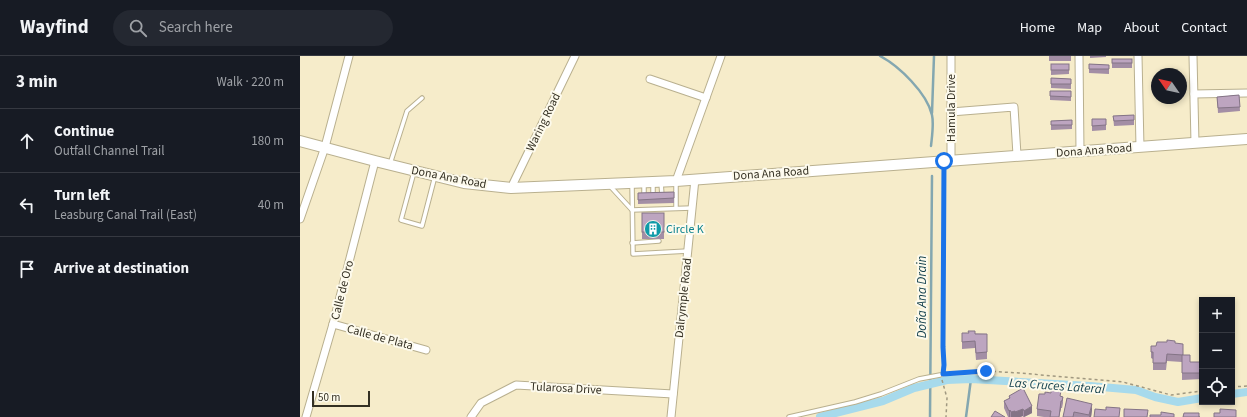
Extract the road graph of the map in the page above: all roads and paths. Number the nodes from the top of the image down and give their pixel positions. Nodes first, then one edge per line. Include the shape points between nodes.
1 (349, 56) edge
2 (575, 56) edge
3 (721, 56) edge
4 (951, 56) edge
5 (1079, 56) edge
6 (1138, 56) edge
7 (1193, 56) edge
8 (650, 79) dead end
9 (1247, 93) edge
10 (1194, 94) junction
11 (422, 98) dead end
12 (706, 98) junction
13 (951, 112) junction
14 (1247, 139) edge
15 (300, 141) edge
16 (1194, 143) junction
17 (325, 147) junction
18 (1140, 147) junction
19 (1080, 151) junction
20 (1017, 155) junction
21 (947, 160) junction
22 (375, 161) junction
23 (390, 165) junction
24 (414, 171) junction
25 (435, 176) junction
26 (695, 179) junction
27 (676, 181) junction
28 (653, 182) junction
29 (632, 183) junction
30 (608, 184) junction
31 (511, 188) junction
32 (653, 197) edge
33 (662, 197) edge
34 (644, 198) edge
35 (662, 203) edge
36 (644, 204) edge
37 (653, 204) edge
38 (676, 208) junction
39 (692, 208) junction
40 (644, 209) junction
41 (653, 209) junction
42 (662, 209) junction
43 (632, 210) junction
44 (300, 219) edge
45 (659, 241) dead end
46 (632, 243) junction
47 (688, 251) junction
48 (333, 324) junction
49 (426, 350) dead end
50 (941, 374) junction
51 (1247, 386) edge
52 (1235, 387) edge
53 (1199, 392) edge
54 (673, 394) junction
55 (306, 417) edge
56 (471, 417) edge
57 (671, 417) edge
58 (789, 417) edge
59 (946, 417) edge

1 - 17 street
2 - 31 street, Waring Road
3 - 12 street
4 - 13 street, Hamula Drive
5 - 19 street
6 - 18 street
7 - 10 street
8 - 12 street
9 - 10 street
10 - 16 street
11 - 23 lane via 406,111
12 - 27 street
13 - 20 street via 1014,107
13 - 21 street, Hamula Drive
14 - 16 street, Dona Ana Road
15 - 17 street, Dona Ana Road
16 - 18 street, Dona Ana Road
17 - 22 street, Dona Ana Road
17 - 44 street
18 - 19 street, Dona Ana Road
19 - 20 street, Dona Ana Road
20 - 21 street, Dona Ana Road
21 - 26 street, Dona Ana Road
21 - 50 path via 944,365
22 - 23 street, Dona Ana Road
22 - 48 street, Calle de Oro
23 - 24 street, Dona Ana Road
24 - 25 street, Dona Ana Road
24 - 25 lane via 401,220 422,226
25 - 31 street, Dona Ana Road
26 - 27 street, Dona Ana Road
26 - 39 street, Dalrymple Road
27 - 28 street, Dona Ana Road
27 - 38 lane
28 - 29 street, Dona Ana Road
28 - 32 lane
28 - 33 lane
28 - 34 lane
29 - 30 street, Dona Ana Road
29 - 43 lane
30 - 31 street, Dona Ana Road
30 - 43 lane
35 - 42 lane
36 - 40 lane
37 - 41 lane
38 - 39 lane
38 - 42 lane
39 - 47 street, Dalrymple Road
40 - 41 lane
40 - 43 lane
41 - 42 lane
43 - 46 lane
45 - 46 lane
46 - 47 lane via 632,254
47 - 54 street, Dalrymple Road
48 - 49 street, Calle de Plata
48 - 55 street, Calle de Oro
50 - 53 path via 971,371 1019,373 1122,382 1171,395
50 - 58 lane via 919,379 855,402
50 - 59 path via 947,398
51 - 52 path
54 - 56 street, Tularosa Drive via 516,385 481,403
54 - 57 street, Dalrymple Road

